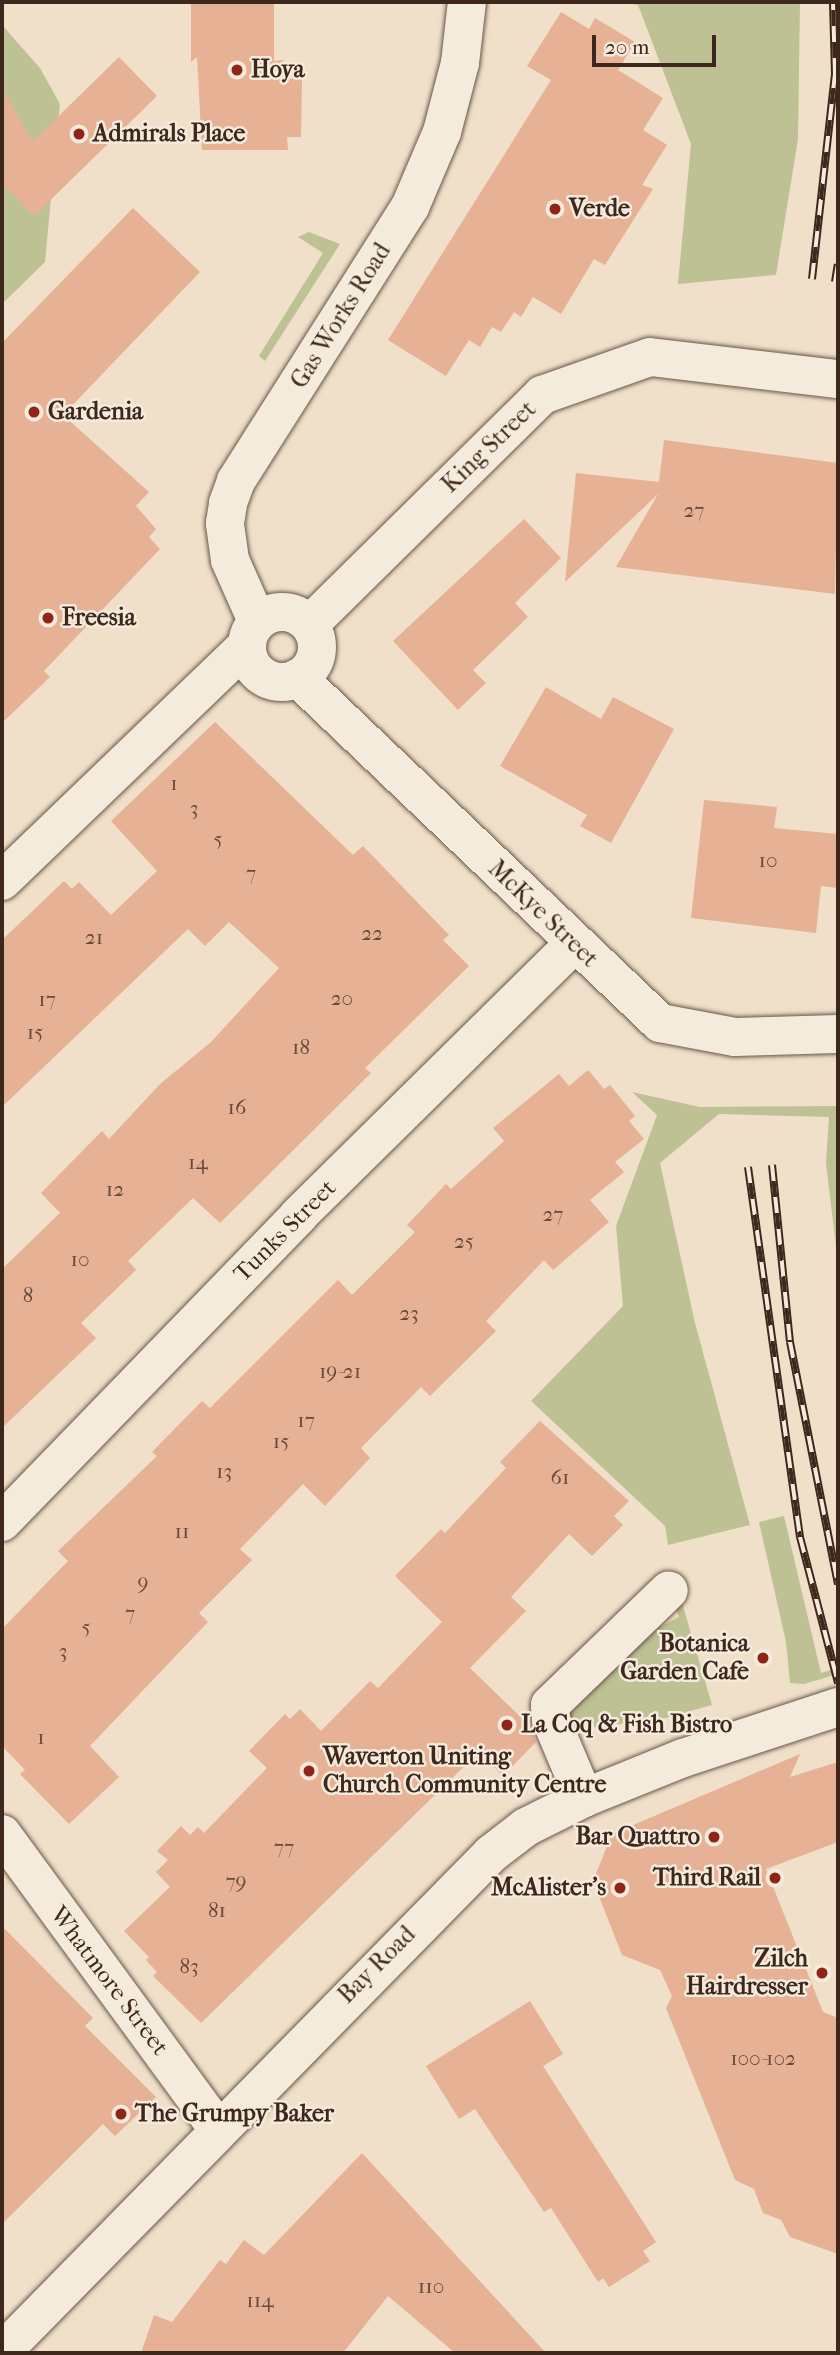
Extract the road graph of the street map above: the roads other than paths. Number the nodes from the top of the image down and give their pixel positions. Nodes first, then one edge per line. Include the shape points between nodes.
1 (467, 2) edge
2 (838, 379) edge
3 (310, 624) junction
4 (252, 633) junction
5 (298, 678) junction
6 (2, 881) edge
7 (574, 944) junction
8 (838, 1034) edge
9 (2, 1522) edge
10 (669, 1590) dead end
11 (838, 1707) edge
12 (584, 1798) junction
13 (2, 1834) edge
14 (217, 2128) junction
15 (2, 2351) edge

1 - 4 street, Gas Works Road via 460,62 442,132 410,207 236,481 228,503 225,523 230,560
2 - 3 street, King Street via 650,357 542,395
3 - 4 street via 290,612 278,611
3 - 5 street via 317,654
4 - 5 street via 248,657 262,676 274,681
4 - 6 street
5 - 7 street, McKye Street
7 - 8 street, McKye Street via 660,1023 735,1037
7 - 9 street, Tunks Street via 299,1215
10 - 12 street via 550,1705 551,1720
11 - 12 street, Bay Road
12 - 14 street, Bay Road via 526,1827 462,1879
13 - 14 street, Whatmore Street
14 - 15 street, Bay Road

